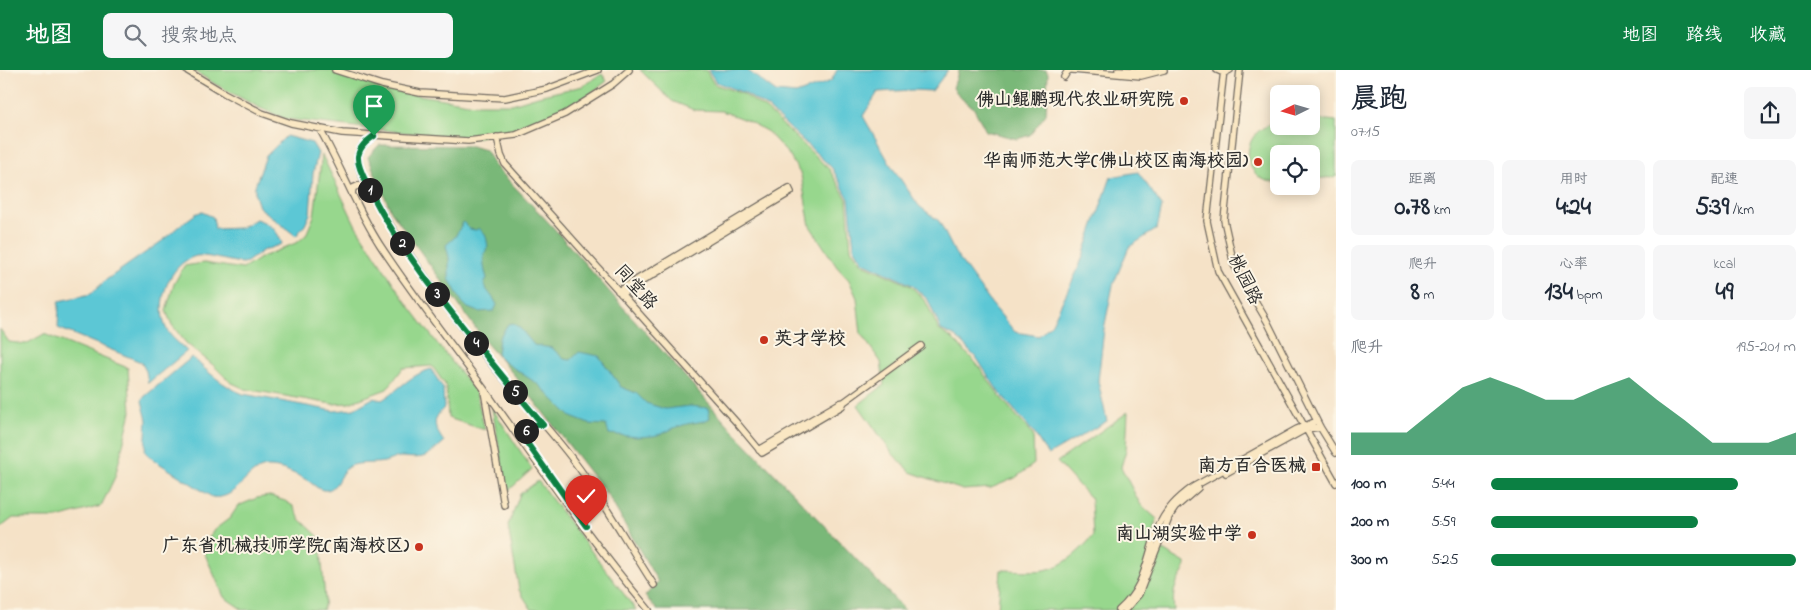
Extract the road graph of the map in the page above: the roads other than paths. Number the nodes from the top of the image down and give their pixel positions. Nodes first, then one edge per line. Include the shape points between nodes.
1 (186, 70) edge
2 (335, 70) edge
3 (598, 70) edge
4 (629, 70) edge
5 (1071, 70) edge
6 (1118, 70) edge
7 (1149, 70) edge
8 (1164, 70) edge
9 (1240, 70) edge
10 (1224, 71) edge
11 (1064, 77) dead end
12 (319, 128) junction
13 (374, 136) junction
14 (497, 137) junction
15 (368, 186) junction
16 (790, 190) dead end
17 (352, 195) junction
18 (619, 292) junction
19 (921, 346) dead end
20 (484, 389) junction
21 (1319, 424) junction
22 (543, 425) junction
23 (1306, 427) junction
24 (1336, 453) edge
25 (1336, 483) edge
26 (504, 505) dead end
27 (654, 585) dead end
28 (649, 610) edge
29 (654, 610) edge
30 (1119, 610) edge
31 (1125, 610) edge

1 - 12 main road via 262,113
2 - 3 main road via 382,85 420,92 505,98 547,89
4 - 14 main road via 565,114 516,135
5 - 8 main road via 1141,76
5 - 11 main road
6 - 7 main road
9 - 21 main road, 桃园路 via 1224,220 1228,244 1234,264
10 - 23 main road, 桃园路 via 1207,221 1212,248 1218,271
12 - 13 main road
12 - 17 main road
13 - 14 main road via 468,141
13 - 15 main road via 364,143 358,158
14 - 18 main road, 同堂路 via 505,164
15 - 17 main road via 356,186
15 - 22 main road via 410,257
16 - 18 main road
17 - 20 main road via 380,245
18 - 19 main road, 同堂路 via 760,452 844,402
20 - 26 main road
20 - 28 main road via 610,562
21 - 23 main road
21 - 24 main road, 桃园路
22 - 27 main road via 577,465
22 - 29 main road via 528,427 527,443 603,549
23 - 25 main road, 桃园路
23 - 30 main road via 1182,495 1169,508 1158,527 1136,590
23 - 31 main road via 1195,489 1175,508 1163,529 1139,594

